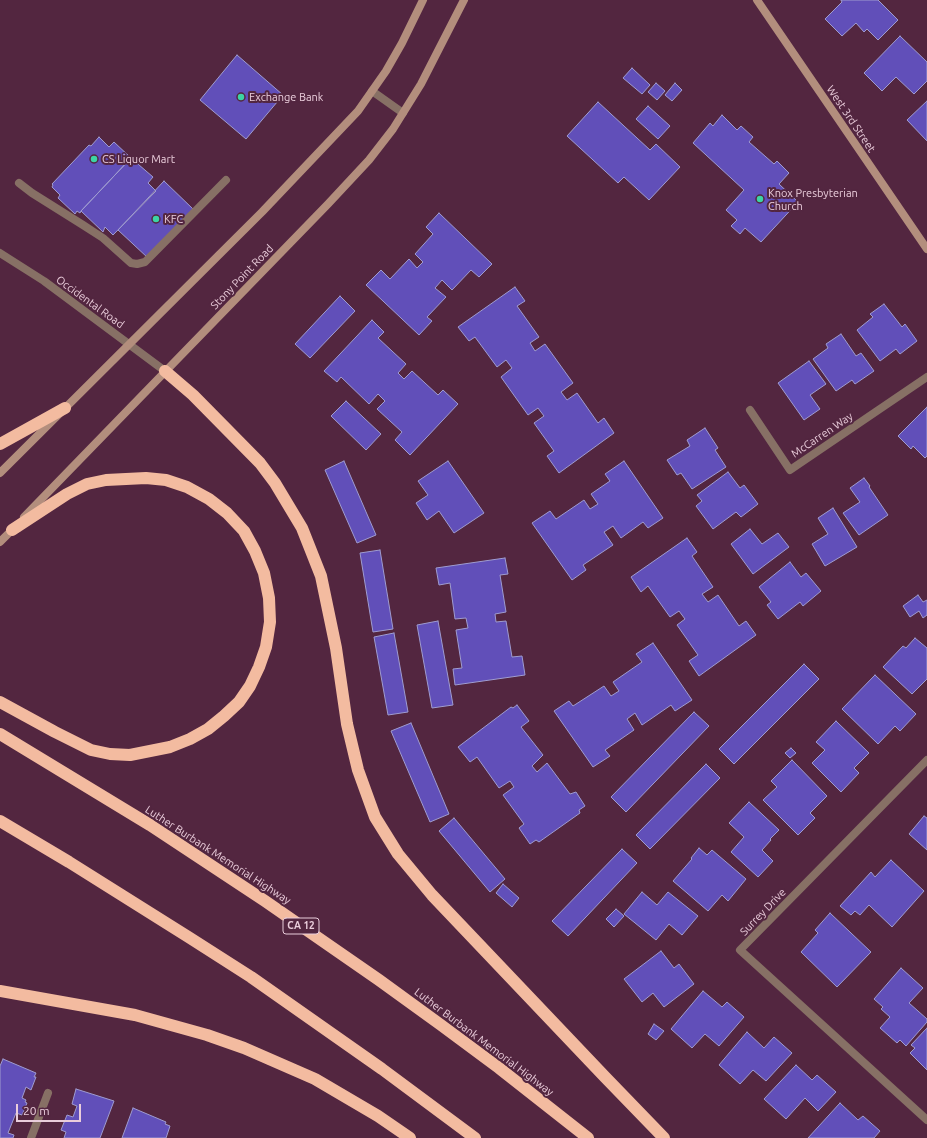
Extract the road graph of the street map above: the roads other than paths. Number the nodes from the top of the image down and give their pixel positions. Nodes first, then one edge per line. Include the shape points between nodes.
1 (423, 0) edge
2 (464, 0) edge
3 (757, 0) edge
4 (372, 91) junction
5 (403, 113) junction
6 (226, 180) dead end
7 (19, 183) dead end
8 (927, 249) edge
9 (0, 253) edge
10 (129, 344) junction
11 (165, 371) junction
12 (927, 377) edge
13 (65, 408) junction
14 (750, 410) dead end
15 (0, 444) edge
16 (0, 473) edge
17 (12, 530) junction
18 (0, 542) edge
19 (0, 702) edge
20 (0, 734) edge
21 (927, 760) edge
22 (0, 821) edge
23 (0, 991) edge
24 (48, 1093) dead end
25 (927, 1120) edge
26 (31, 1138) edge
27 (410, 1138) edge
28 (475, 1138) edge
29 (588, 1138) edge
30 (664, 1138) edge

1 - 4 main road via 402,43
2 - 5 main road, Stony Point Road via 421,84
3 - 8 main road, West 3rd Street
4 - 5 street
4 - 10 main road via 338,133
5 - 11 main road, Stony Point Road via 353,177
6 - 7 street via 145,262 137,264 131,263 103,238
9 - 10 street, Occidental Road via 44,281
10 - 11 street, Occidental Road
10 - 13 main road
11 - 17 main road, Stony Point Road
11 - 30 highway via 193,395 260,463 302,528 321,576 336,648 348,730 358,770 375,817 394,849 432,895
12 - 14 street, McCarren Way via 790,470
13 - 15 highway
13 - 16 main road
17 - 18 main road, Stony Point Road
17 - 19 highway via 87,484 124,478 146,478 166,480 187,487 209,499 244,531 264,573 270,622 259,667 239,702 208,729 170,747 130,755 91,750
20 - 29 highway, Luther Burbank Memorial Highway / CA 12 via 150,825 271,905 441,1025
21 - 25 street, Surrey Drive via 740,950
22 - 28 highway via 250,977
23 - 27 highway via 135,1015 244,1048 315,1079
24 - 26 street

